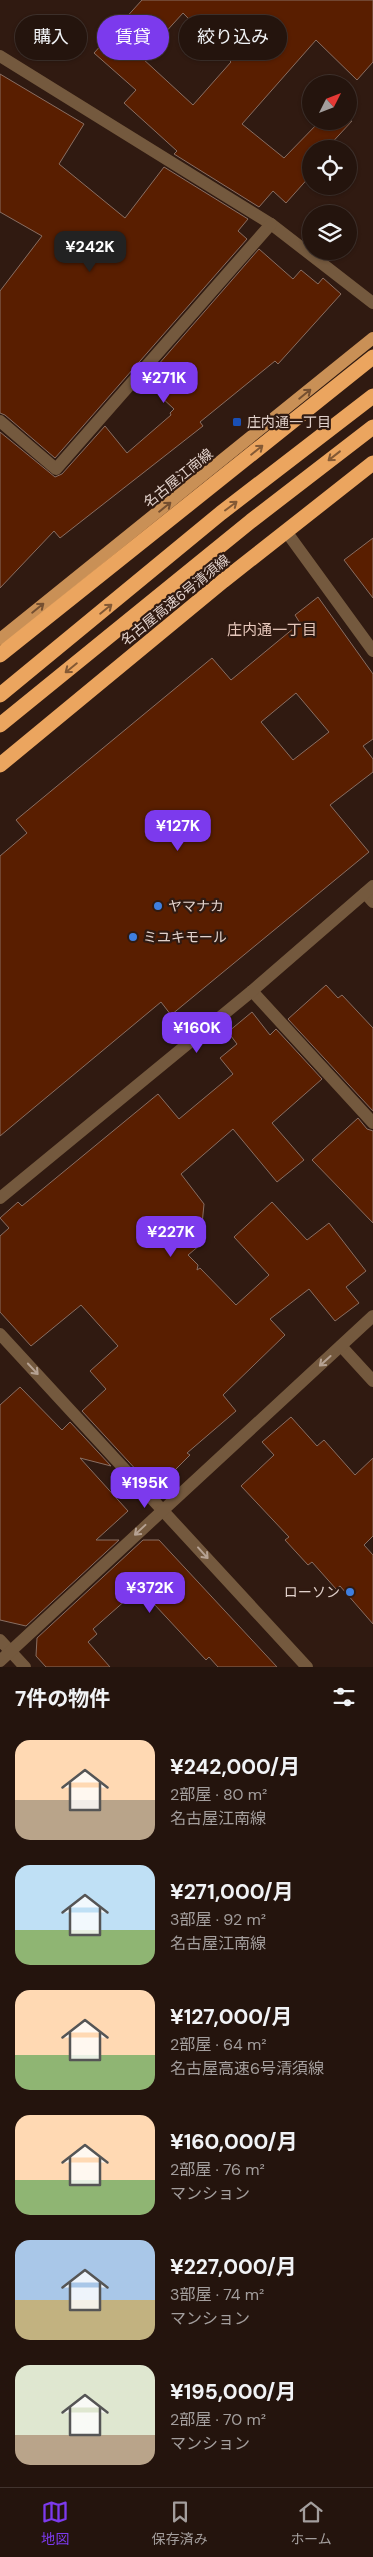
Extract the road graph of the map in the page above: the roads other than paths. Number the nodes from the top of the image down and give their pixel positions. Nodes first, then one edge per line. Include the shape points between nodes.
1 (0, 56) edge
2 (271, 224) junction
3 (373, 303) edge
4 (373, 338) edge
5 (373, 357) edge
6 (373, 396) edge
7 (0, 421) edge
8 (373, 426) edge
9 (373, 463) edge
10 (373, 470) edge
11 (288, 534) junction
12 (0, 639) edge
13 (373, 650) edge
14 (0, 655) edge
15 (0, 695) edge
16 (0, 725) edge
17 (0, 759) edge
18 (0, 764) edge
19 (370, 894) edge
20 (252, 991) junction
21 (373, 1123) edge
22 (0, 1198) edge
23 (373, 1316) edge
24 (0, 1334) edge
25 (341, 1346) junction
26 (373, 1381) edge
27 (163, 1508) junction
28 (0, 1640) edge
29 (11, 1652) junction
30 (0, 1661) edge
31 (25, 1667) edge
32 (307, 1667) edge

1 - 2 street
2 - 3 street
2 - 7 street via 56,469
12 -> 4 main road, 名古屋江南線
14 -> 5 highway
15 -> 6 highway via 221,513
8 -> 16 highway
9 - 18 highway, 名古屋高速6号清須線, bridge via 230,575
10 - 11 main road
11 - 13 street
11 - 17 main road
19 - 20 street
20 - 21 street
20 - 22 street
23 - 25 street
24 -> 27 street
25 - 26 street
25 -> 27 street
27 -> 29 street
27 -> 32 street
28 - 29 street
29 - 30 street
29 - 31 street

